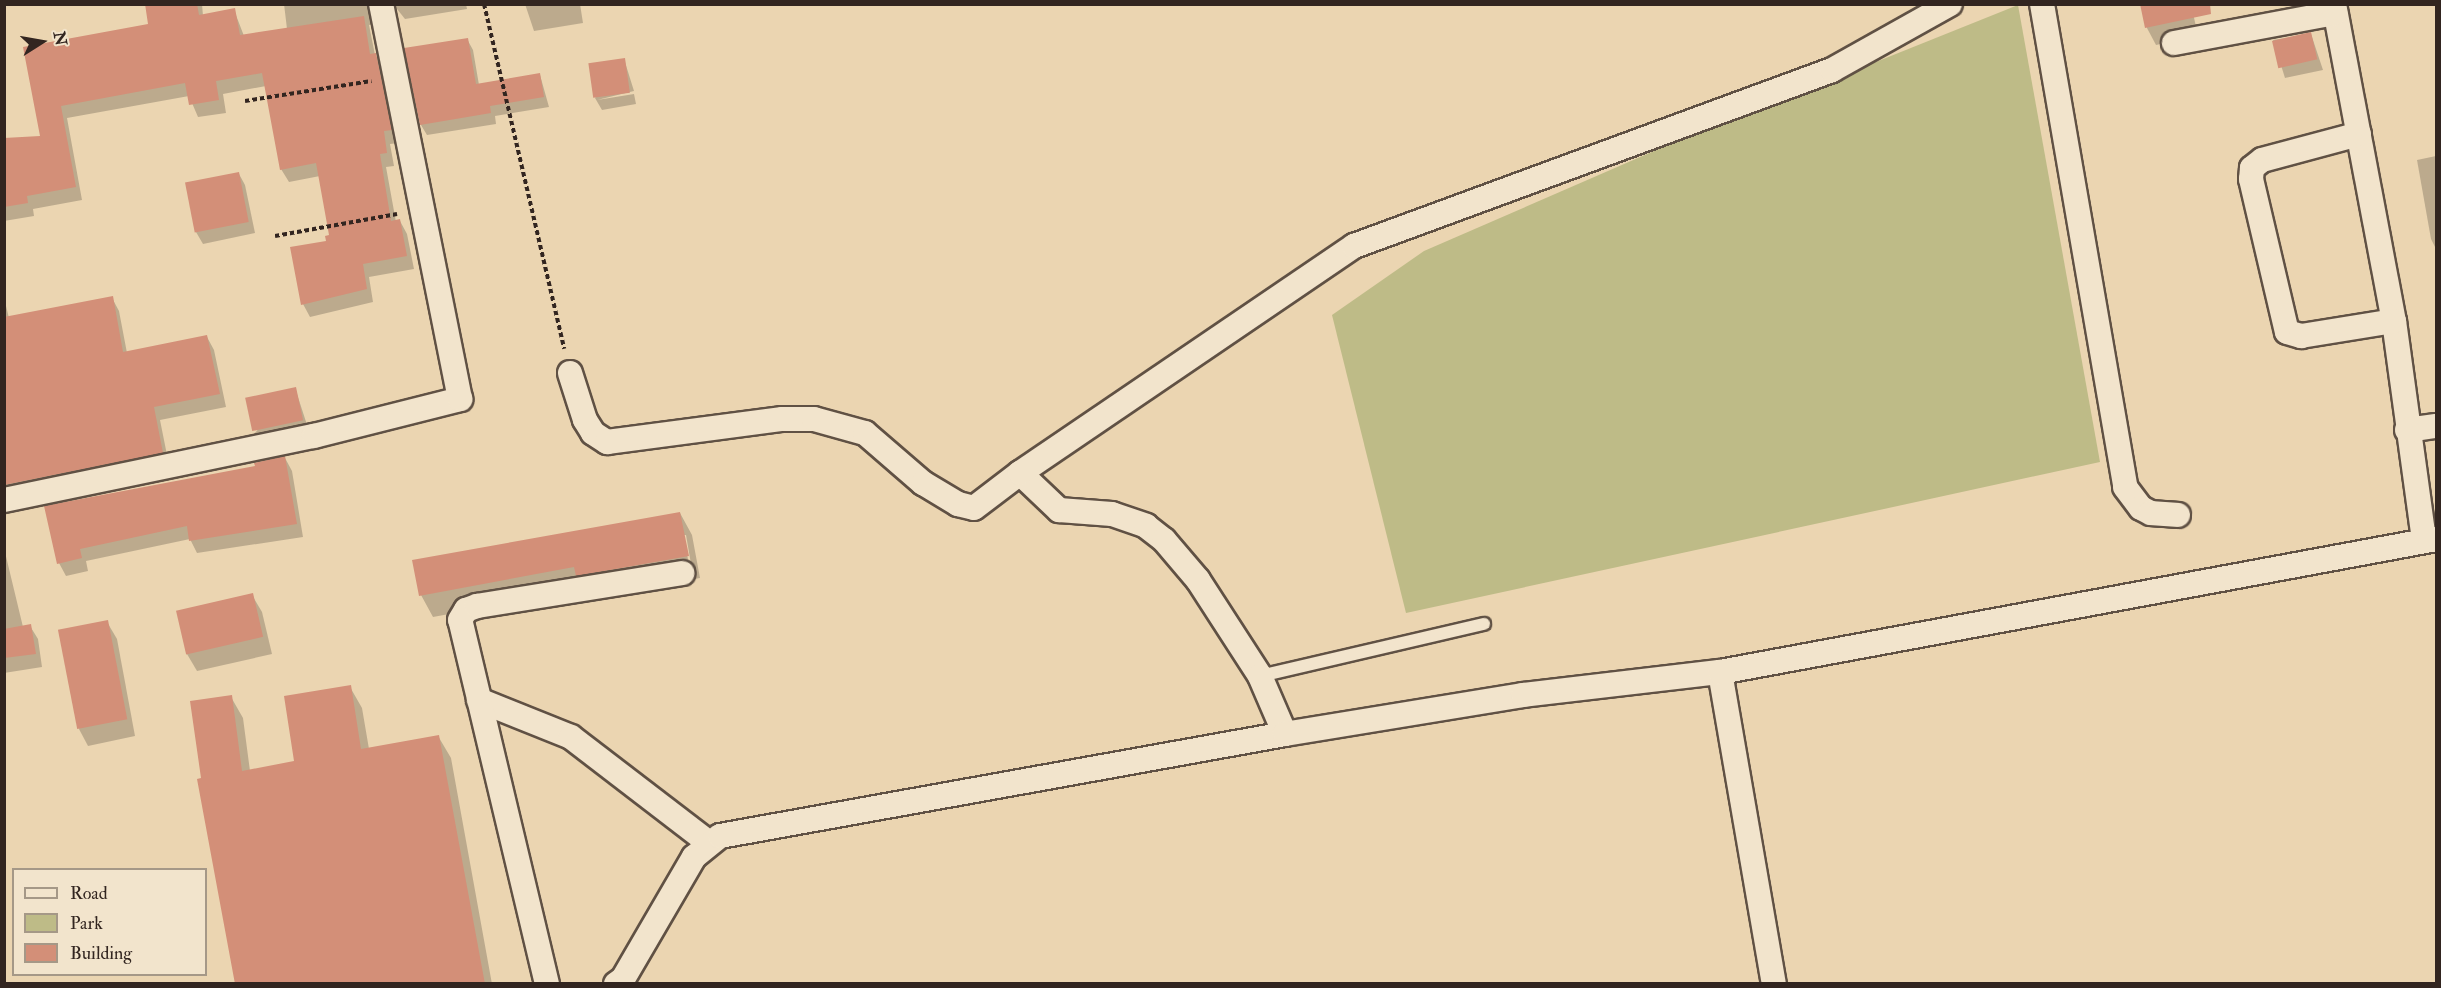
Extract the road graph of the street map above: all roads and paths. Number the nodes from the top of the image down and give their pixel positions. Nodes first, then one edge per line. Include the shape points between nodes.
1 (381, 4) edge
2 (484, 4) edge
3 (1950, 4) edge
4 (2042, 4) edge
5 (2335, 9) edge
6 (2174, 43) dead end
7 (395, 77) junction
8 (245, 101) dead end
9 (2359, 134) junction
10 (422, 210) junction
11 (275, 236) dead end
12 (2394, 321) junction
13 (570, 373) joint
14 (2436, 426) edge
15 (2408, 430) junction
16 (1020, 473) junction
17 (4, 500) edge
18 (2178, 515) dead end
19 (2430, 540) edge
20 (682, 573) dead end
21 (1484, 624) dead end
22 (1720, 672) junction
23 (1260, 676) junction
24 (479, 700) junction
25 (1285, 734) junction
26 (708, 842) junction
27 (547, 984) edge
28 (616, 984) edge
29 (1774, 984) edge

1 - 7 street
2 - 13 path
3 - 16 street via 1832,70 1354,246
4 - 18 street via 2125,487 2141,508 2151,513
5 - 6 street
5 - 9 street
7 - 8 path
7 - 10 street
9 - 12 street
9 - 12 street via 2262,160 2252,168 2251,179 2287,332 2301,336
10 - 11 path
10 - 17 street via 460,399 314,436
12 - 15 street
13 - 16 street via 585,420 593,433 607,442 782,419 814,419 865,433 942,497 974,508
14 - 15 street
15 - 19 street
16 - 23 street via 1059,510 1127,518 1164,540 1198,580
19 - 22 street
20 - 24 street via 466,610 460,620 460,632
21 - 23 lane
22 - 25 street via 1523,695
22 - 29 street
23 - 25 street
24 - 26 street via 571,737
24 - 27 street
25 - 26 street via 732,834
26 - 28 street via 694,856 623,979

